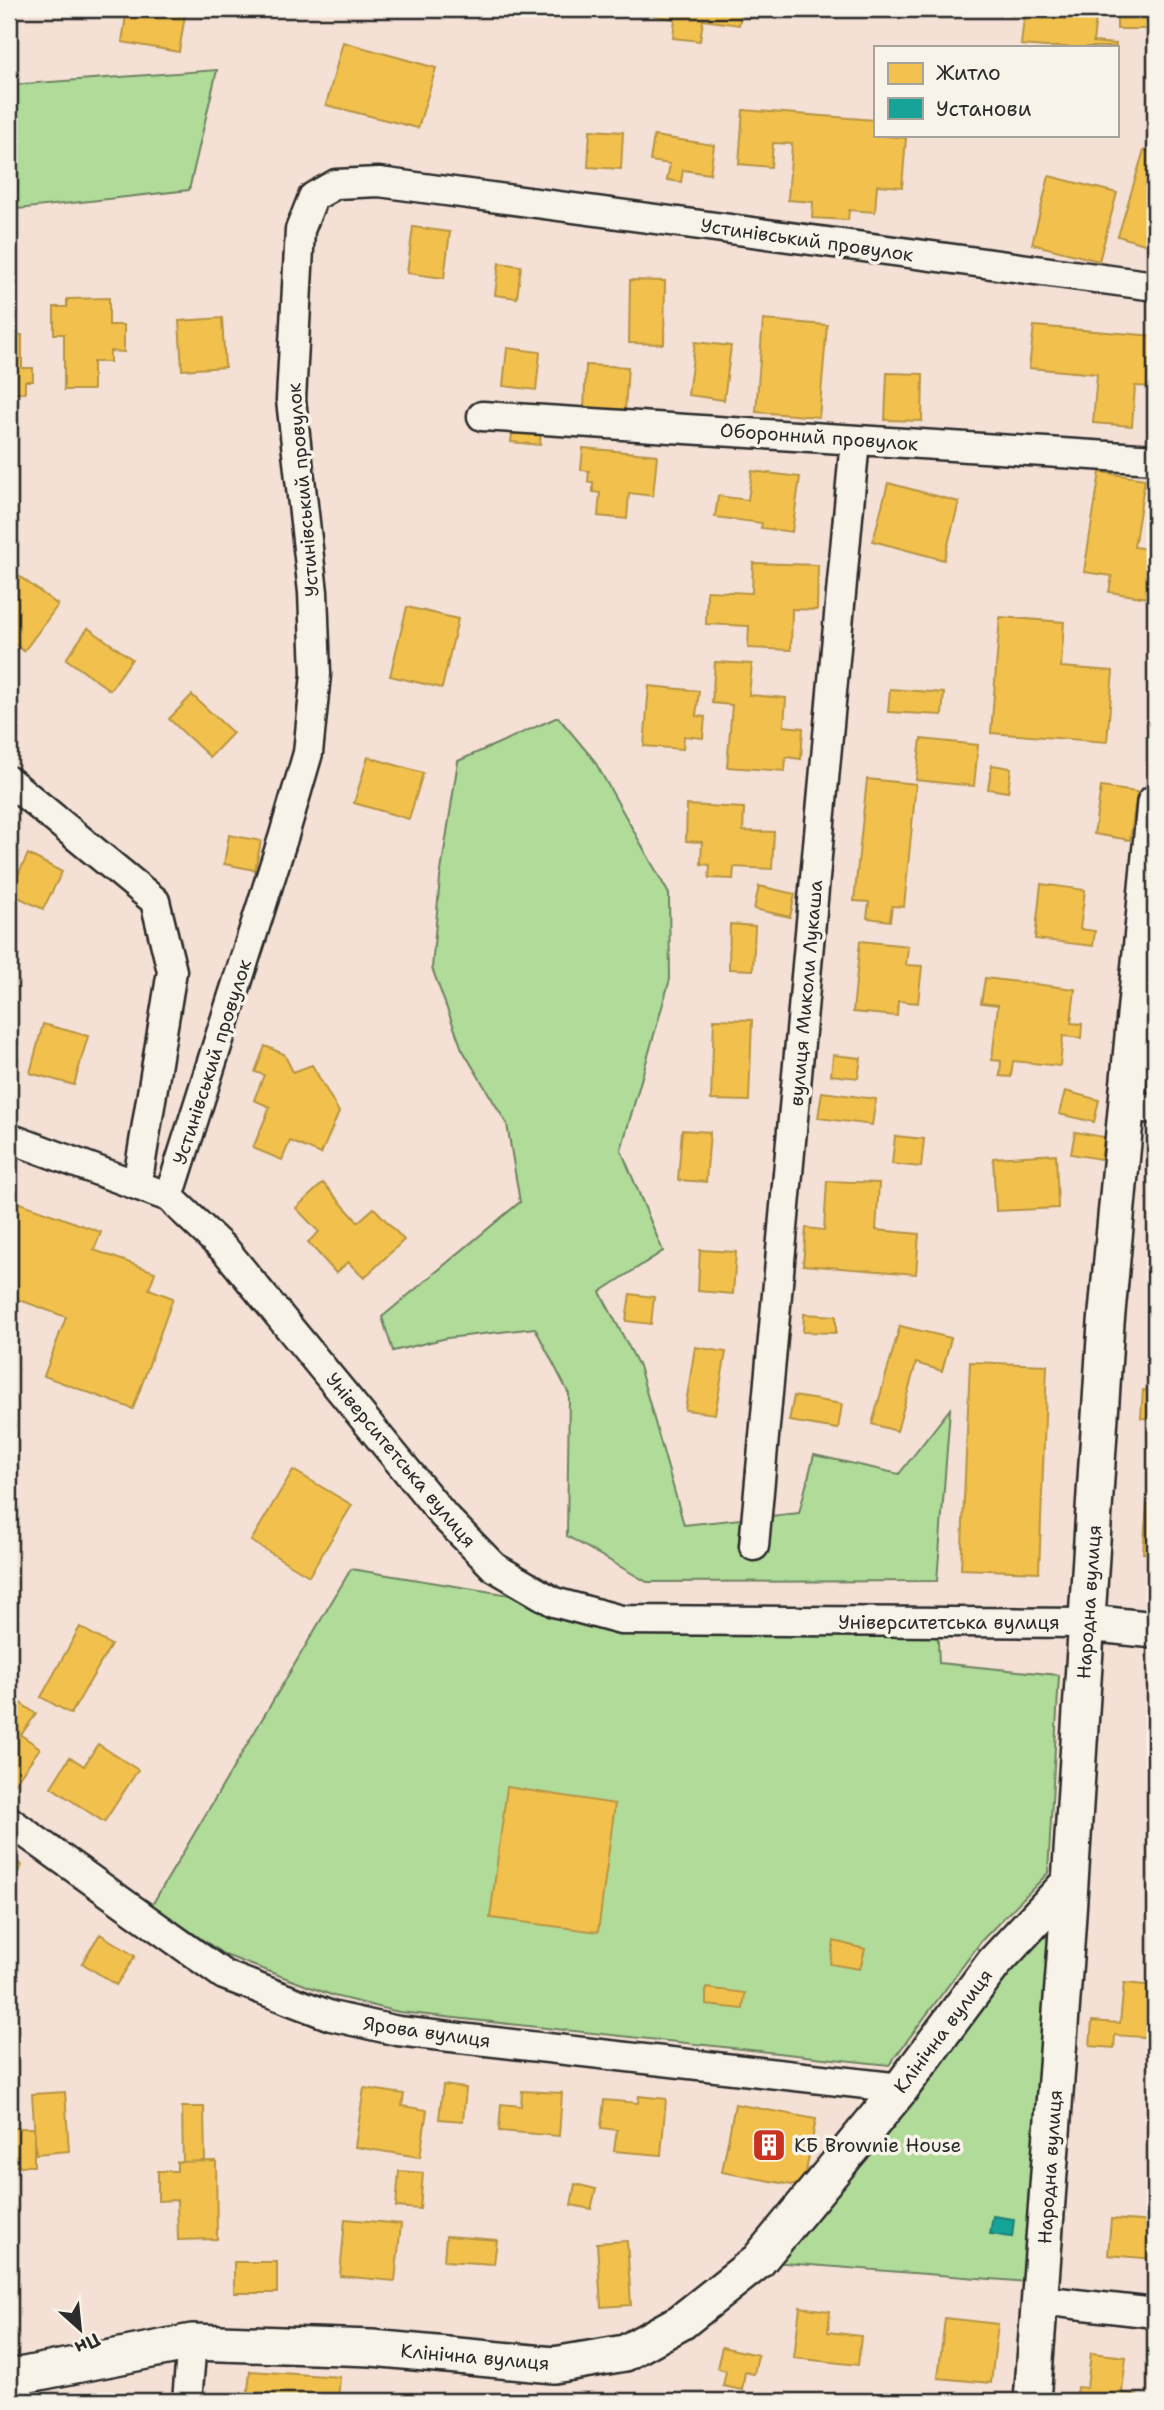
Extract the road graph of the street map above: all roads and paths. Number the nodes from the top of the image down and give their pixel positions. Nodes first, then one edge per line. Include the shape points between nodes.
1 (1155, 286) edge
2 (482, 416) dead end
3 (855, 440) junction
4 (1155, 459) edge
5 (9, 781) edge
6 (1155, 803) edge
7 (1141, 1108) edge
8 (9, 1138) edge
9 (137, 1185) junction
10 (169, 1197) junction
11 (754, 1546) dead end
12 (1088, 1623) junction
13 (1155, 1630) edge
14 (9, 1821) edge
15 (1070, 1882) junction
16 (901, 2088) junction
17 (1040, 2300) junction
18 (1155, 2314) edge
19 (192, 2342) junction
20 (9, 2378) edge
21 (187, 2401) edge
22 (1032, 2401) edge

1 - 10 street, Устинівський провулок via 379,182 336,184 313,197 300,230 291,400 313,592 316,674 307,753
2 - 3 street, Оборонний провулок
3 - 4 street, Оборонний провулок
3 - 11 street, вулиця Миколи Лукаша
5 - 9 street, Устинівський провулок via 155,901 172,971
6 - 7 street, Народна вулиця
7 - 12 street, Народна вулиця via 1106,1323
8 - 9 street, Університетська вулиця
9 - 10 street, Університетська вулиця
10 - 12 street, Університетська вулиця via 227,1252 444,1516 494,1567 554,1602 621,1620
12 - 13 street, Університетська вулиця
12 - 15 street, Народна вулиця
14 - 16 street, Ярова вулиця via 224,1975 331,2016 398,2031
15 - 16 street, Клінічна вулиця via 995,1963
15 - 17 street, Народна вулиця
16 - 19 street, Клінічна вулиця via 758,2261 681,2322 625,2353 554,2365 372,2347
17 - 18 street
17 - 22 street, Народна вулиця
19 - 20 street, Клінічна вулиця
19 - 21 street

